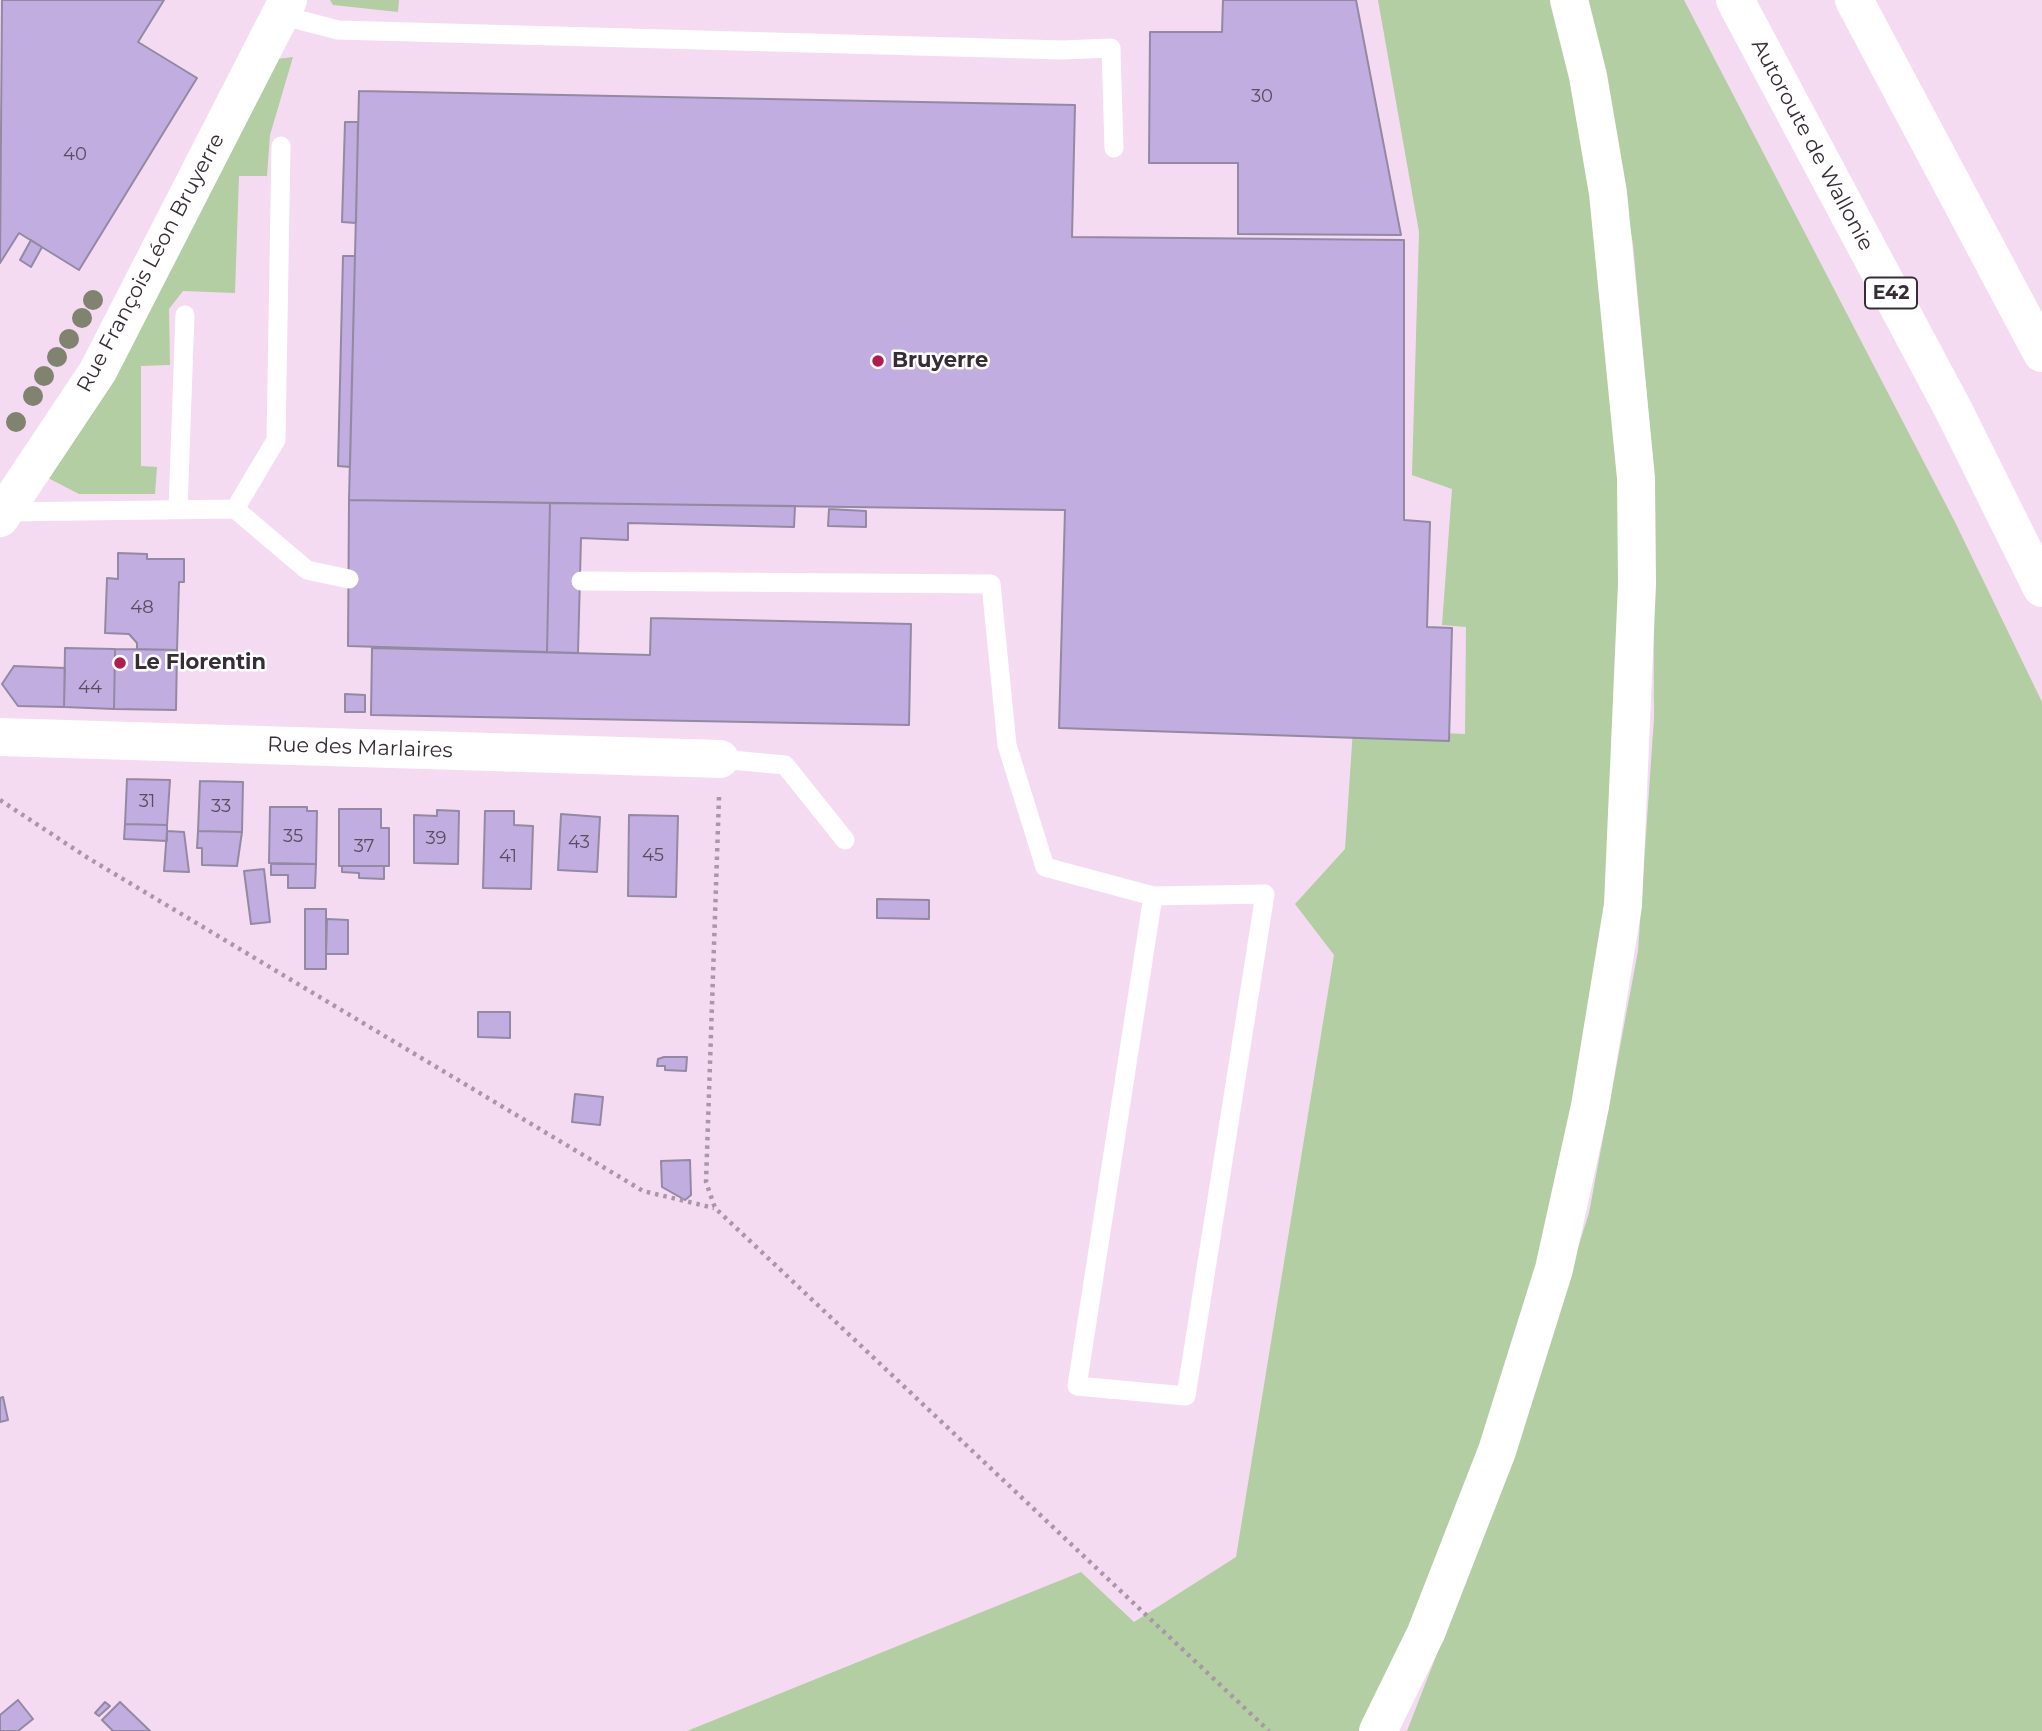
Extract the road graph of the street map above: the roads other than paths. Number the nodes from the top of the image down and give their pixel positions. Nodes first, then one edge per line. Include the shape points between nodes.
1 (1569, 0) edge
2 (1735, 0) edge
3 (1854, 0) edge
4 (284, 8) edge
5 (281, 146) dead end
6 (1114, 148) dead end
7 (185, 315) dead end
8 (2042, 353) edge
9 (178, 509) junction
10 (235, 509) junction
11 (2, 515) edge
12 (349, 579) dead end
13 (581, 580) dead end
14 (2042, 588) edge
15 (0, 737) edge
16 (720, 759) joint
17 (845, 840) dead end
18 (1153, 896) junction
19 (1378, 1731) edge

1 - 19 main road via 1588,76 1608,193 1636,478 1637,584 1623,905 1590,1106 1554,1269 1497,1451 1426,1633
2 - 14 main road, Autoroute de Wallonie / E42 via 1954,411
3 - 8 main road
4 - 6 lane via 338,30 1111,48
4 - 11 main road, Rue François Léon Bruyerre via 98,370
5 - 10 lane via 275,440
7 - 9 lane
9 - 10 lane
9 - 11 lane
10 - 12 lane via 307,570
13 - 18 lane via 991,584 1007,745 1045,867
15 - 16 main road, Rue des Marlaires
16 - 17 lane via 785,765
18 - 18 lane via 1077,1386 1186,1396 1265,894

